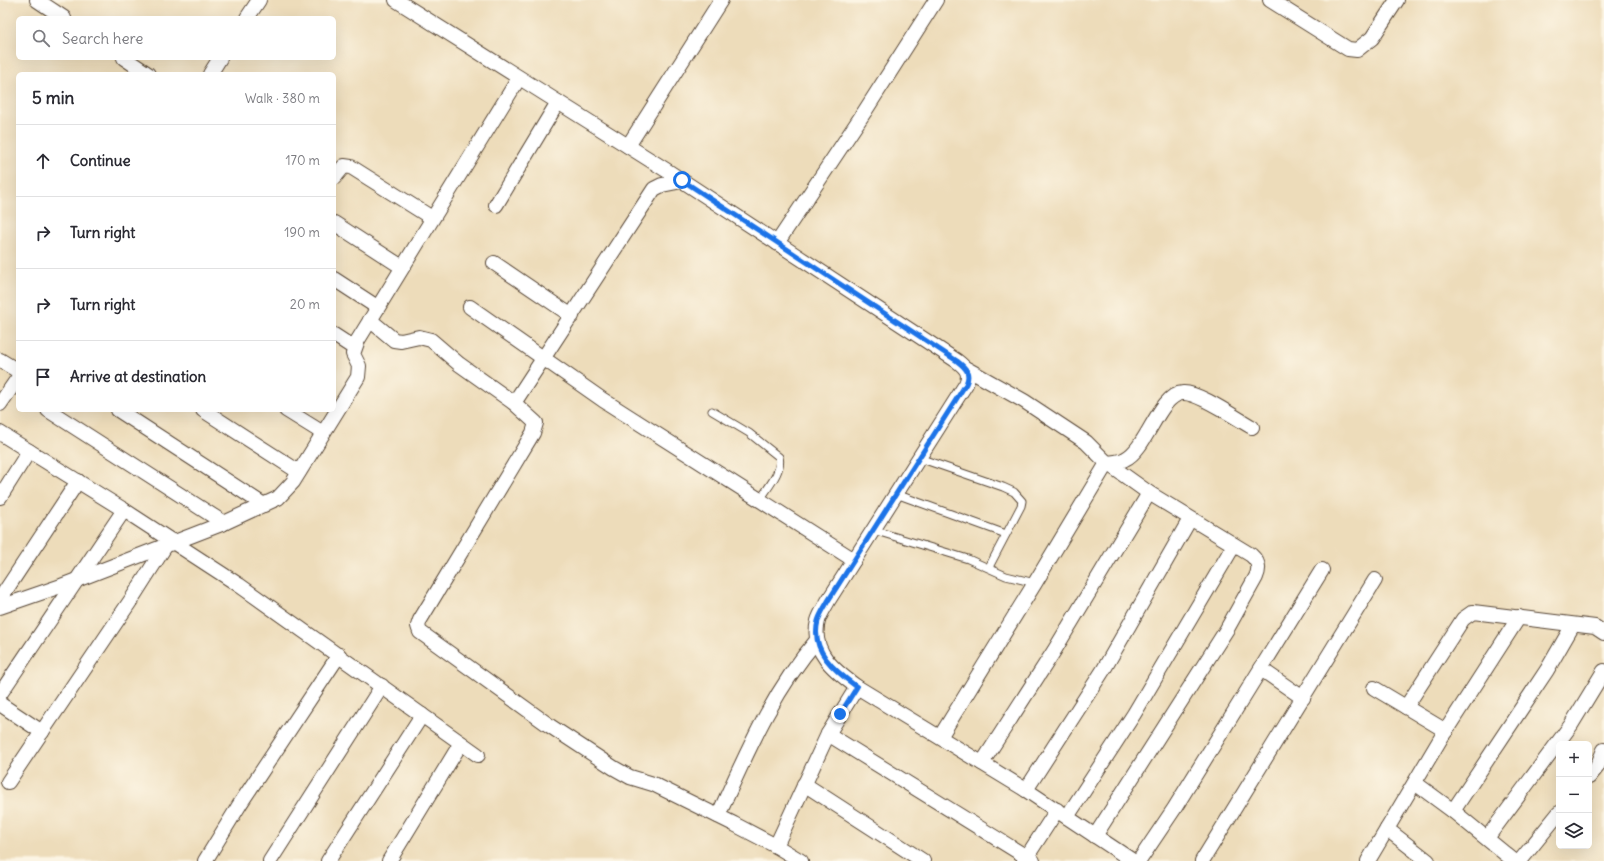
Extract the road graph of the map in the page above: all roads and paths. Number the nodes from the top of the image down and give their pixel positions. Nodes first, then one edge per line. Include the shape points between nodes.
1 (37, 0) edge
2 (258, 0) edge
3 (396, 0) edge
4 (721, 0) edge
5 (936, 0) edge
6 (1270, 0) edge
7 (1397, 0) edge
8 (1286, 4) edge
9 (61, 16) edge
10 (248, 16) edge
11 (127, 60) edge
12 (219, 60) edge
13 (145, 72) edge
14 (211, 72) edge
15 (519, 78) junction
16 (558, 102) junction
17 (628, 146) junction
18 (336, 175) edge
19 (682, 180) junction
20 (496, 205) dead end
21 (432, 218) junction
22 (336, 224) edge
23 (777, 243) junction
24 (494, 264) dead end
25 (402, 267) junction
26 (336, 281) edge
27 (377, 307) junction
28 (470, 307) dead end
29 (572, 316) junction
30 (370, 320) junction
31 (336, 336) edge
32 (354, 348) junction
33 (544, 358) junction
34 (0, 360) edge
35 (967, 369) junction
36 (16, 370) edge
37 (16, 386) edge
38 (339, 395) edge
39 (514, 403) junction
40 (0, 404) edge
41 (712, 411) dead end
42 (51, 412) edge
43 (121, 412) edge
44 (206, 412) edge
45 (289, 412) edge
46 (332, 412) edge
47 (1252, 427) dead end
48 (0, 433) edge
49 (323, 433) junction
50 (30, 451) junction
51 (919, 458) junction
52 (1107, 462) junction
53 (299, 472) junction
54 (78, 481) junction
55 (1149, 493) junction
56 (896, 494) junction
57 (0, 497) edge
58 (760, 500) junction
59 (264, 505) junction
60 (124, 510) junction
61 (1190, 519) junction
62 (224, 523) junction
63 (873, 530) junction
64 (1006, 534) junction
65 (170, 544) junction
66 (1234, 545) junction
67 (854, 560) junction
68 (989, 567) junction
69 (1322, 570) dead end
70 (76, 580) junction
71 (1375, 580) dead end
72 (1035, 583) junction
73 (0, 599) edge
74 (0, 607) edge
75 (1519, 617) junction
76 (1573, 625) junction
77 (1604, 632) edge
78 (817, 640) junction
79 (339, 655) junction
80 (1261, 669) junction
81 (1604, 671) edge
82 (382, 686) junction
83 (857, 687) junction
84 (1374, 688) dead end
85 (0, 694) edge
86 (1303, 698) junction
87 (0, 704) edge
88 (1406, 707) junction
89 (422, 715) junction
90 (1446, 731) junction
91 (42, 732) junction
92 (828, 734) junction
93 (940, 737) junction
94 (462, 743) junction
95 (1604, 750) edge
96 (478, 755) dead end
97 (982, 763) junction
98 (1597, 772) edge
99 (8, 782) dead end
100 (804, 784) junction
101 (1415, 784) junction
102 (1026, 790) junction
103 (1453, 811) junction
104 (1062, 814) junction
105 (718, 816) junction
106 (1556, 817) edge
107 (1387, 829) junction
108 (1095, 836) junction
109 (1487, 838) junction
110 (776, 846) junction
111 (1028, 860) edge
112 (205, 861) edge
113 (270, 861) edge
114 (328, 861) edge
115 (389, 861) edge
116 (801, 861) edge
117 (923, 861) edge
118 (1133, 861) edge
119 (1140, 861) edge
120 (1202, 861) edge
121 (1368, 861) edge
122 (1428, 861) edge
123 (1514, 861) edge
124 (1520, 861) edge

1 - 9 street
2 - 10 street
3 - 15 street
4 - 17 street
5 - 23 street
6 - 8 street
7 - 8 street via 1372,38 1357,50 1348,49
11 - 13 street
12 - 14 street
15 - 16 street
15 - 21 street
16 - 17 street
16 - 20 street
17 - 19 street
18 - 21 street via 341,168 351,167
19 - 23 street
19 - 29 street via 662,185 654,190
21 - 25 street
22 - 25 street
23 - 35 street
24 - 29 street
25 - 27 street
26 - 27 street
27 - 30 street
28 - 33 street
29 - 33 street
30 - 32 street
30 - 39 street via 394,340 418,337 431,340 475,376
31 - 32 street
32 - 38 street via 353,354 359,373
33 - 39 street
33 - 58 street via 603,400
34 - 36 street
35 - 51 street via 969,378 966,384
35 - 52 street via 1024,401 1079,438
37 - 40 street
39 - 105 street via 532,418 536,428 418,626 428,639 614,768
41 - 58 lane via 749,433 779,457 781,463
42 - 62 street
43 - 59 street
44 - 53 street
45 - 49 street
46 - 49 street
47 - 52 street via 1207,401 1183,393 1176,395 1165,405 1129,456
48 - 50 street
49 - 53 street
50 - 54 street
50 - 57 street
51 - 56 street
51 - 64 lane via 1003,487 1020,497 1021,506
52 - 55 street
52 - 72 street
53 - 59 street via 283,493
54 - 60 street
54 - 73 street
55 - 61 street
55 - 97 street via 1054,651
56 - 63 street
56 - 64 lane
58 - 67 street
59 - 62 street
60 - 65 street
60 - 70 street
61 - 66 street
61 - 102 street via 1104,669
62 - 65 street
63 - 67 street
63 - 68 lane
64 - 68 lane
65 - 70 street
65 - 79 street via 239,584
65 - 91 street
66 - 104 street via 1134,714
66 - 108 street via 1256,559 1259,570 1256,577 1227,629
67 - 78 street via 818,621
68 - 72 lane via 1006,576
69 - 80 street
70 - 74 street
70 - 85 street
71 - 86 street
72 - 93 street
75 - 76 street
75 - 88 street via 1473,612 1468,614
75 - 90 street
76 - 77 street via 1595,627
76 - 103 street via 1538,683
78 - 83 street via 824,657 832,667
78 - 105 street via 799,661 772,704
79 - 82 street
79 - 112 street
80 - 86 street
80 - 119 street
81 - 109 street via 1567,731
82 - 89 street
82 - 113 street
83 - 92 street
83 - 93 street
84 - 88 street
86 - 120 street
87 - 91 street
88 - 90 street
89 - 94 street
89 - 114 street
90 - 101 street
91 - 99 street
92 - 100 street
92 - 111 street
93 - 97 street
94 - 96 street
94 - 115 street
95 - 98 street
97 - 102 street
100 - 110 street
100 - 117 street
101 - 103 street
101 - 107 street
102 - 104 street
103 - 109 street
104 - 108 street
104 - 111 street
105 - 110 street
106 - 124 street
107 - 121 street
107 - 122 street
108 - 118 street
109 - 123 street
110 - 116 street

